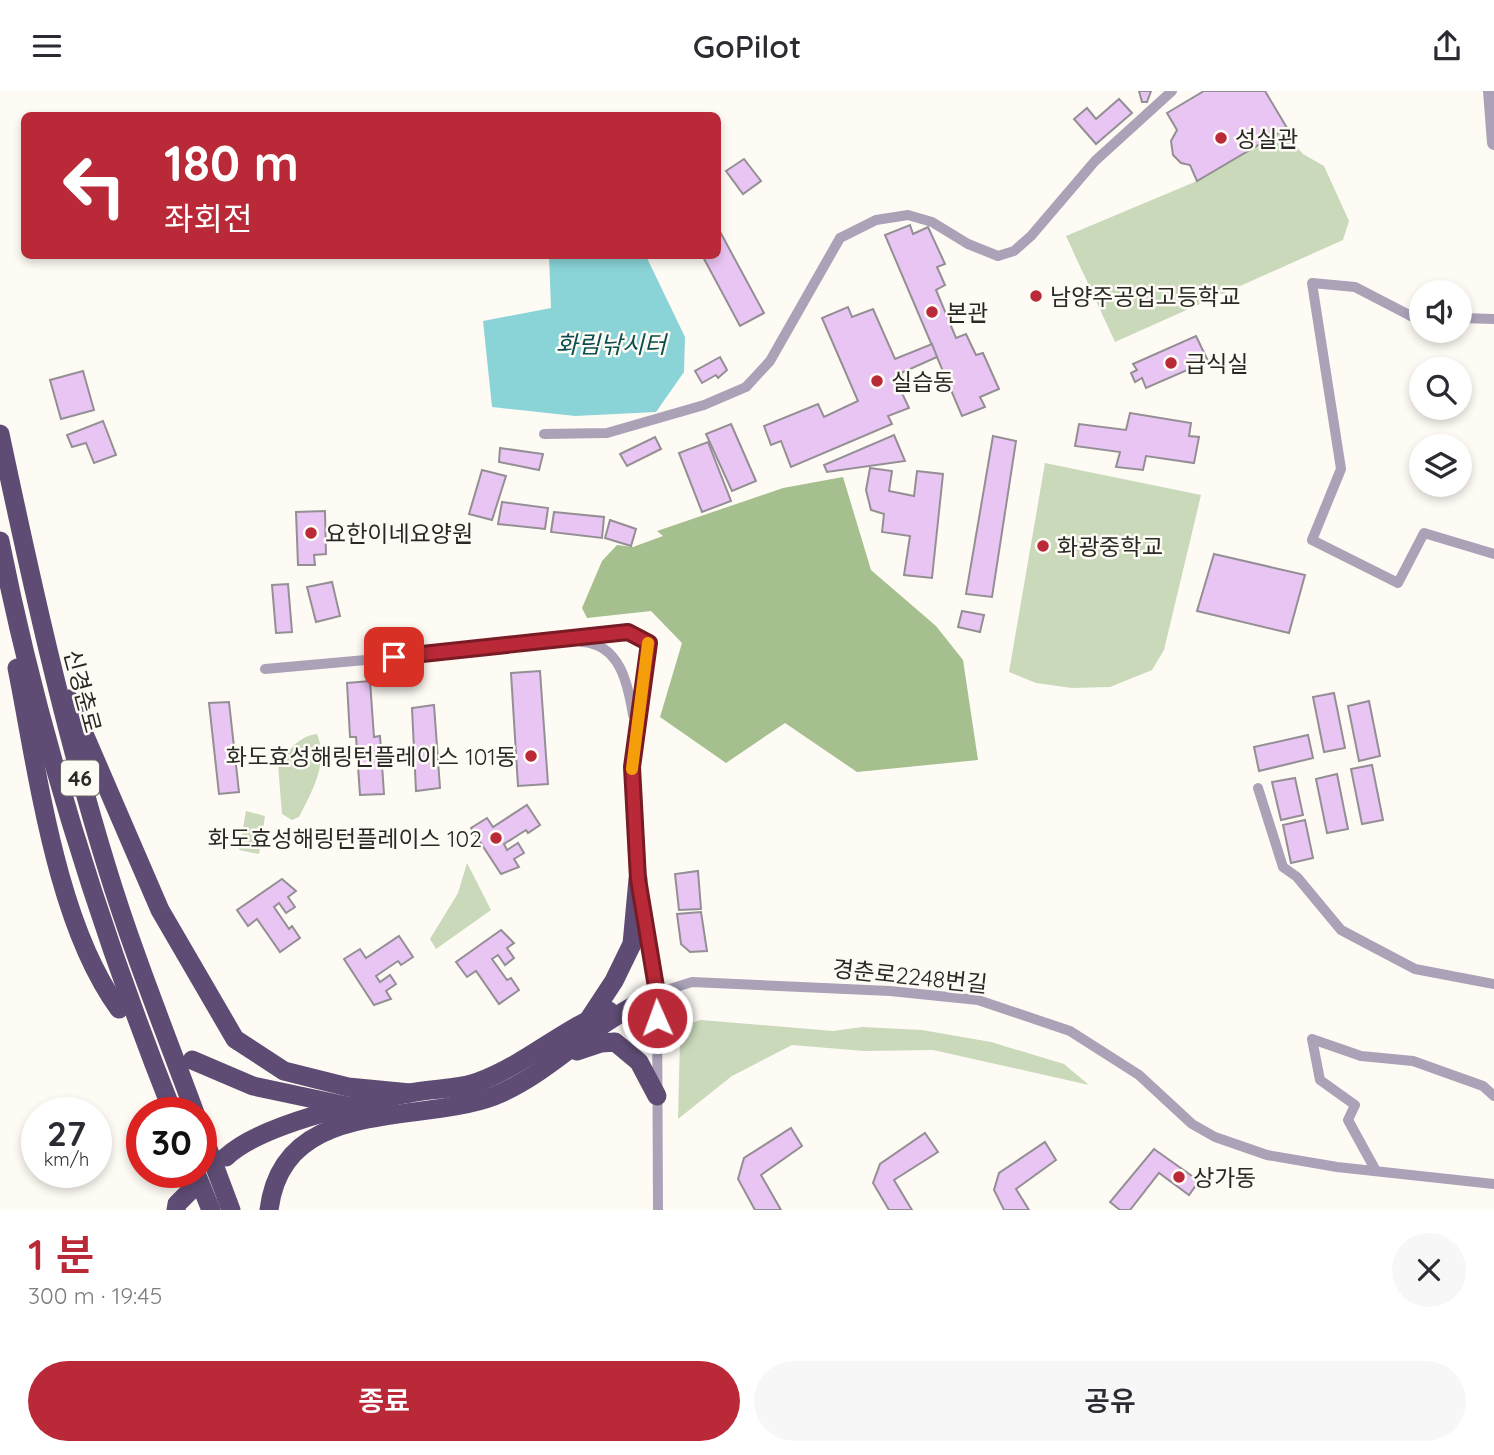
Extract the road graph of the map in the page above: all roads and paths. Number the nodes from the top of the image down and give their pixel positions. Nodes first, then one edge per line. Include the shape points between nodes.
1 (1172, 91) edge
2 (1490, 91) edge
3 (1494, 143) edge
4 (1409, 315) edge
5 (1472, 318) edge
6 (1494, 319) edge
7 (0, 434) edge
8 (544, 434) dead end
9 (0, 541) edge
10 (1494, 554) edge
11 (7, 576) junction
12 (551, 641) junction
13 (45, 643) junction
14 (265, 669) dead end
15 (635, 728) junction
16 (1258, 788) dead end
17 (638, 879) junction
18 (1494, 984) edge
19 (657, 993) junction
20 (120, 1009) dead end
21 (589, 1019) junction
22 (562, 1056) junction
23 (192, 1060) dead end
24 (410, 1093) junction
25 (657, 1096) junction
26 (1494, 1096) edge
27 (167, 1097) edge
28 (189, 1097) edge
29 (351, 1107) junction
30 (403, 1113) junction
31 (226, 1157) dead end
32 (1376, 1171) junction
33 (217, 1173) edge
34 (1494, 1184) edge
35 (188, 1188) edge
36 (197, 1188) edge
37 (176, 1210) edge
38 (211, 1210) edge
39 (231, 1210) edge
40 (269, 1210) edge
41 (658, 1210) edge

1 - 8 street via 1095,160 1013,251 998,256 932,222 908,215 876,220 840,238 770,362 746,387 705,405 607,433
2 - 3 street
4 - 10 street via 1355,287 1312,283 1341,469 1312,540 1398,583 1424,533
5 - 6 street
7 - 13 highway, 신경춘로 / 46
9 - 11 highway, 신경춘로 / 46
11 - 20 highway via 16,660 69,908 102,985
11 - 27 highway, 신경춘로 / 46 via 80,853
12 - 14 street
12 - 15 street via 593,642 609,652 624,671
12 - 15 street via 628,632 649,643
13 - 24 highway via 160,910 235,1039 284,1070 348,1087
13 - 28 highway, 신경춘로 / 46 via 107,871
15 - 17 street via 632,767
16 - 18 street via 1283,867 1297,877 1341,930 1415,969
17 - 19 street
17 - 21 highway via 632,944
19 - 21 highway
19 - 22 highway
19 - 25 street
19 - 32 street, 경춘로2248번길 via 692,982 978,1000 1070,1031 1139,1075 1192,1124 1215,1137 1266,1155
21 - 24 highway via 536,1054 477,1083
22 - 25 highway via 615,1042 639,1062
22 - 30 highway via 495,1096
23 - 29 highway via 253,1086
24 - 29 highway
25 - 41 street
26 - 32 street via 1483,1086 1413,1062 1361,1056 1312,1039 1320,1080 1355,1105 1348,1120
29 - 30 highway
29 - 31 highway via 276,1129 238,1146
30 - 40 highway via 352,1121 305,1143 285,1168
32 - 34 street, 경춘로2248번길
33 - 39 highway
35 - 37 highway
36 - 38 highway

